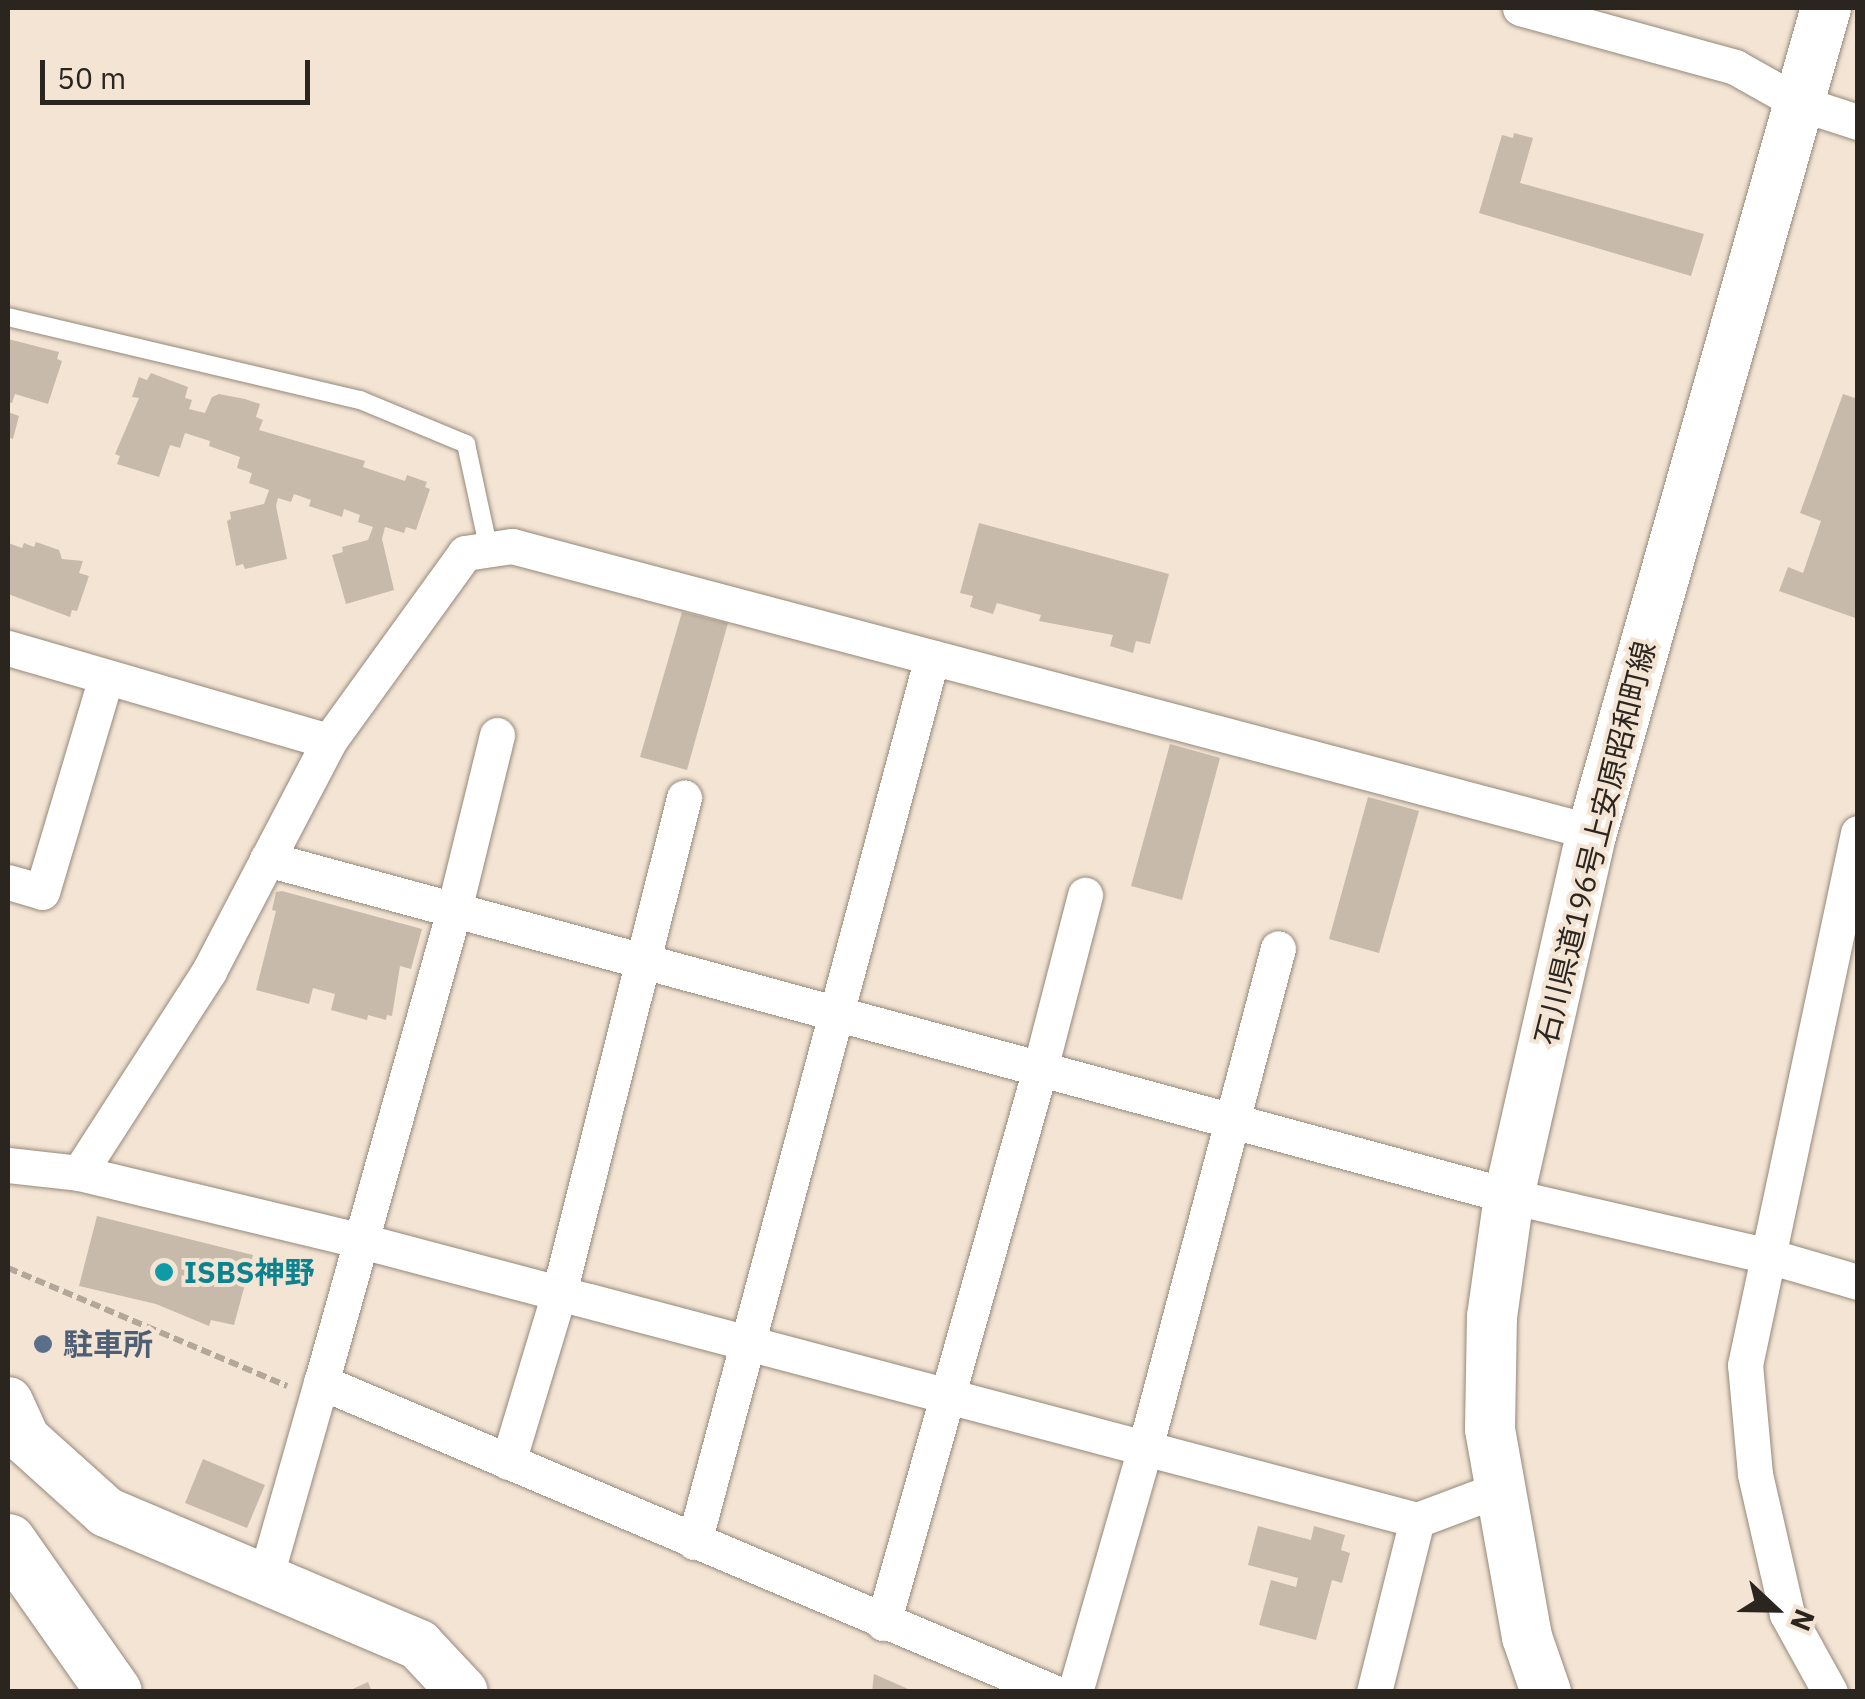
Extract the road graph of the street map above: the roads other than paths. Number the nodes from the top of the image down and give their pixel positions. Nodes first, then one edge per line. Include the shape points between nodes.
1 (1520, 8) edge
2 (1826, 8) edge
3 (1799, 103) junction
4 (1858, 122) edge
5 (8, 317) edge
6 (489, 550) junction
7 (8, 648) edge
8 (932, 658) junction
9 (106, 677) junction
10 (497, 735) dead end
11 (329, 741) junction
12 (684, 798) dead end
13 (1592, 832) junction
14 (1858, 833) edge
15 (267, 860) junction
16 (8, 882) edge
17 (1085, 895) dead end
18 (454, 910) junction
19 (1278, 948) dead end
20 (643, 961) junction
21 (836, 1014) junction
22 (1040, 1069) junction
23 (1234, 1122) junction
24 (8, 1165) edge
25 (79, 1173) junction
26 (1508, 1196) junction
27 (358, 1240) junction
28 (1765, 1255) junction
29 (1858, 1282) edge
30 (559, 1293) junction
31 (748, 1343) junction
32 (318, 1390) junction
33 (945, 1395) junction
34 (8, 1402) edge
35 (1146, 1448) junction
36 (508, 1462) junction
37 (1502, 1488) junction
38 (1417, 1520) junction
39 (8, 1541) edge
40 (694, 1542) junction
41 (265, 1580) junction
42 (883, 1623) junction
43 (114, 1692) edge
44 (464, 1692) edge
45 (1053, 1692) edge
46 (1075, 1692) edge
47 (1374, 1692) edge
48 (1546, 1692) edge
49 (1830, 1692) edge

1 - 3 street via 1734,67
2 - 3 main road, 石川県道196号上安原昭和町線
3 - 4 street
3 - 13 main road, 石川県道196号上安原昭和町線
5 - 6 lane via 360,400 466,444
6 - 8 street via 512,546
6 - 11 street via 466,554
7 - 9 street
8 - 13 street
8 - 21 street
9 - 11 street
9 - 16 street via 42,892
10 - 18 street
11 - 15 street
12 - 20 street
13 - 26 main road, 石川県道196号上安原昭和町線
14 - 28 street
15 - 18 street
15 - 25 street via 209,971
17 - 22 street
18 - 20 street
18 - 27 street
19 - 23 street
20 - 21 street
20 - 30 street
21 - 22 street
21 - 31 street
22 - 23 street
22 - 33 street
23 - 26 street
23 - 35 street
24 - 25 street
25 - 27 street
26 - 28 street
26 - 37 main road, 石川県道196号上安原昭和町線 via 1492,1317 1490,1429
27 - 30 street
27 - 32 street
28 - 29 street
28 - 49 street via 1744,1365 1755,1474 1787,1614
30 - 31 street
30 - 36 street
31 - 33 street
31 - 40 street
32 - 36 street
32 - 41 street
33 - 35 street
33 - 42 street
34 - 41 main road via 25,1439 106,1512
35 - 38 street
35 - 46 street
36 - 40 street
37 - 38 street
37 - 48 main road, 石川県道196号上安原昭和町線 via 1527,1637
38 - 47 street
39 - 43 highway
40 - 42 street
41 - 44 main road via 419,1645
42 - 45 street

